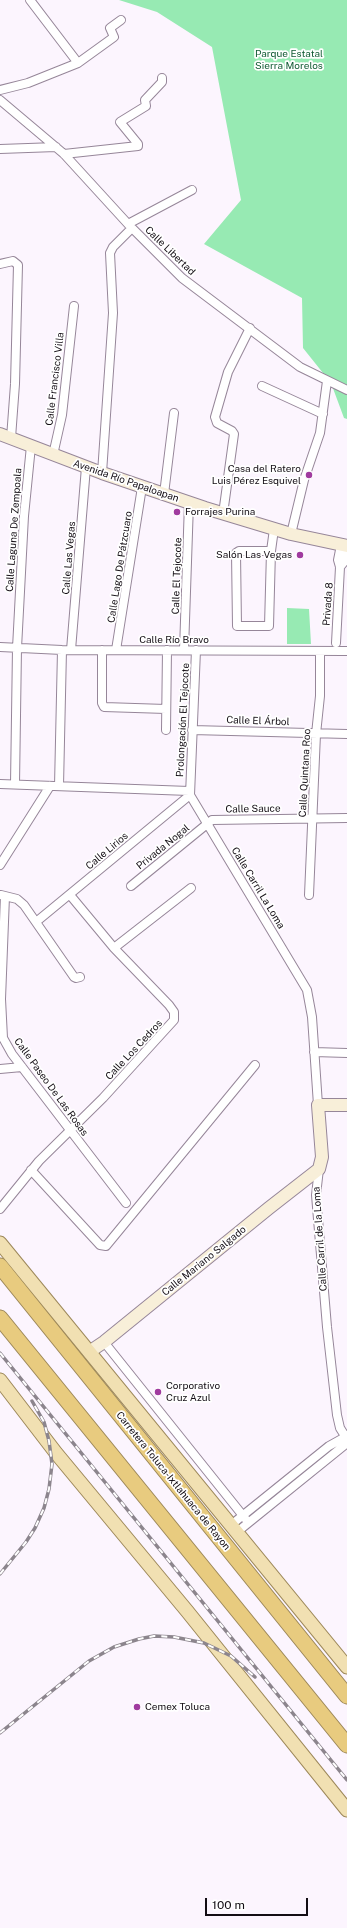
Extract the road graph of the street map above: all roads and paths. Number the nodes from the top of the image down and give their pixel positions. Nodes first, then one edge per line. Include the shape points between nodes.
1 (30, 0) edge
2 (121, 20) dead end
3 (78, 63) junction
4 (162, 78) dead end
5 (0, 90) edge
6 (0, 100) edge
7 (56, 147) junction
8 (0, 149) edge
9 (64, 154) junction
10 (192, 190) dead end
11 (130, 226) junction
12 (0, 264) edge
13 (74, 306) dead end
14 (250, 328) junction
15 (327, 381) junction
16 (262, 386) dead end
17 (347, 390) edge
18 (174, 413) dead end
19 (323, 414) junction
20 (5, 436) edge
21 (31, 446) junction
22 (53, 455) junction
23 (86, 467) junction
24 (102, 473) junction
25 (142, 487) junction
26 (164, 494) junction
27 (189, 503) junction
28 (223, 514) junction
29 (274, 529) junction
30 (291, 534) junction
31 (345, 546) edge
32 (271, 551) junction
33 (336, 642) dead end
34 (0, 647) edge
35 (17, 648) junction
36 (62, 650) junction
37 (71, 650) junction
38 (102, 650) junction
39 (116, 650) junction
40 (167, 650) junction
41 (184, 650) junction
42 (196, 650) junction
43 (320, 651) junction
44 (347, 651) edge
45 (166, 709) junction
46 (166, 730) dead end
47 (192, 730) junction
48 (316, 734) junction
49 (347, 734) edge
50 (0, 784) edge
51 (15, 784) junction
52 (50, 786) junction
53 (59, 786) junction
54 (190, 793) junction
55 (312, 818) junction
56 (347, 818) edge
57 (207, 824) junction
58 (0, 865) edge
59 (131, 886) dead end
60 (191, 888) dead end
61 (2, 895) edge
62 (70, 895) junction
63 (309, 895) dead end
64 (36, 922) junction
65 (114, 948) junction
66 (80, 977) dead end
67 (309, 996) joint
68 (314, 1052) junction
69 (347, 1053) edge
70 (255, 1065) dead end
71 (22, 1067) junction
72 (0, 1069) edge
73 (318, 1105) junction
74 (347, 1105) edge
75 (70, 1131) junction
76 (319, 1169) junction
77 (29, 1173) junction
78 (126, 1203) dead end
79 (0, 1209) edge
80 (0, 1243) edge
81 (0, 1266) edge
82 (0, 1318) edge
83 (104, 1342) junction
84 (89, 1352) junction
85 (0, 1380) edge
86 (346, 1438) edge
87 (184, 1443) junction
88 (172, 1452) junction
89 (246, 1518) junction
90 (234, 1528) junction
91 (347, 1667) edge
92 (347, 1696) edge
93 (347, 1745) edge
94 (347, 1810) edge

1 - 3 street
2 - 3 street via 110,28 114,37
3 - 5 street via 34,81
4 - 9 street via 162,82 146,103 120,123 138,145
6 - 7 street, Calle Libertad
7 - 8 street
7 - 9 street, Calle Libertad
9 - 11 street, Calle Libertad
10 - 11 street via 152,210
11 - 14 street, Calle Libertad via 175,272
11 - 24 street via 110,253 113,313
12 - 20 street via 13,261 18,265 16,377
13 - 22 street, Calle Francisco Villa via 62,415
14 - 15 street, Calle Libertad via 300,367
14 - 28 street via 228,372 214,417 217,423 234,434
15 - 17 street, Calle Libertad
15 - 19 street
16 - 19 street
18 - 26 street
19 - 30 street
20 - 21 street, Avenida Río Papaloapan
21 - 22 street, Avenida Río Papaloapan
21 - 35 street, Calle Laguna De Zempoala
22 - 23 street, Avenida Río Papaloapan
23 - 24 street, Avenida Río Papaloapan
23 - 37 street, Calle Las Vegas
24 - 25 street, Avenida Río Papaloapan
25 - 26 street, Avenida Río Papaloapan
25 - 39 street, Calle Lago De Pátzcuaro
26 - 27 street, Avenida Río Papaloapan
27 - 28 street, Avenida Río Papaloapan
27 - 41 street, Calle El Tejocote
28 - 29 street, Avenida Río Papaloapan
29 - 30 street, Avenida Río Papaloapan
29 - 32 street
30 - 31 street, Avenida Río Papaloapan
31 - 33 street, Privada 8 via 344,562 340,567
32 - 32 street via 236,553 237,626 269,626
34 - 35 street, Calle Río Bravo
35 - 36 street, Calle Río Bravo
35 - 51 street, Calle Laguna De Zempoala
36 - 37 street, Calle Río Bravo
36 - 53 street
37 - 38 street, Calle Río Bravo
38 - 39 street, Calle Río Bravo
38 - 45 street via 103,706
39 - 40 street, Calle Río Bravo
40 - 41 street, Calle Río Bravo
40 - 45 street
41 - 42 street, Calle Río Bravo
42 - 43 street, Calle Río Bravo
42 - 47 street, Prolongación El Tejocote
43 - 44 street, Calle Río Bravo
43 - 48 street, Calle Quintana Roo via 320,696
45 - 46 street
47 - 48 street, Calle El Árbol
47 - 54 street, Prolongación El Tejocote
48 - 49 street, Calle El Árbol
48 - 55 street, Calle Quintana Roo
50 - 51 street
51 - 52 street
52 - 53 street
52 - 58 street
53 - 54 street
54 - 57 street, Calle Carril La Loma
54 - 62 street, Calle Lirios
55 - 56 street, Calle Sauce
55 - 57 street, Calle Sauce via 219,819
55 - 63 street, Calle Quintana Roo
57 - 59 street, Privada Nogal
57 - 67 street, Calle Carril La Loma via 302,978
60 - 65 street
61 - 64 street via 20,901
61 - 71 street, Calle Paseo De Las Rosas via 2,1031 7,1045
62 - 64 street, Calle Lirios
62 - 65 street, Calle Los Cedros
64 - 66 street via 74,977
65 - 75 street, Calle Los Cedros via 169,1005 174,1012 174,1020
67 - 68 street, Calle Carril de la Loma
68 - 69 street
68 - 73 street, Calle Carril de la Loma
70 - 77 street via 106,1246 100,1245
71 - 72 street
71 - 75 street, Calle Paseo De Las Rosas
73 - 74 street
73 - 76 street, Calle Carril de la Loma via 322,1157
75 - 77 street, Calle Los Cedros
75 - 78 street, Calle Paseo De Las Rosas
76 - 83 street, Calle Mariano Salgado
76 - 86 street, Calle Carril de la Loma via 316,1195 327,1327 337,1415
77 - 79 street, Calle Los Cedros
80 - 84 main road, Carretera Toluca-Ixtlahuaca de Rayon
81 - 92 highway, Carretera Toluca-Ixtlahuaca de Rayon
82 - 93 highway
83 - 84 street, Calle Mariano Salgado
83 - 87 street
84 - 88 main road, Carretera Toluca-Ixtlahuaca de Rayon
85 - 94 main road via 56,1453
86 - 89 street
87 - 88 street
87 - 89 street
88 - 90 main road, Carretera Toluca-Ixtlahuaca de Rayon
89 - 90 street
90 - 91 main road, Carretera Toluca-Ixtlahuaca de Rayon

